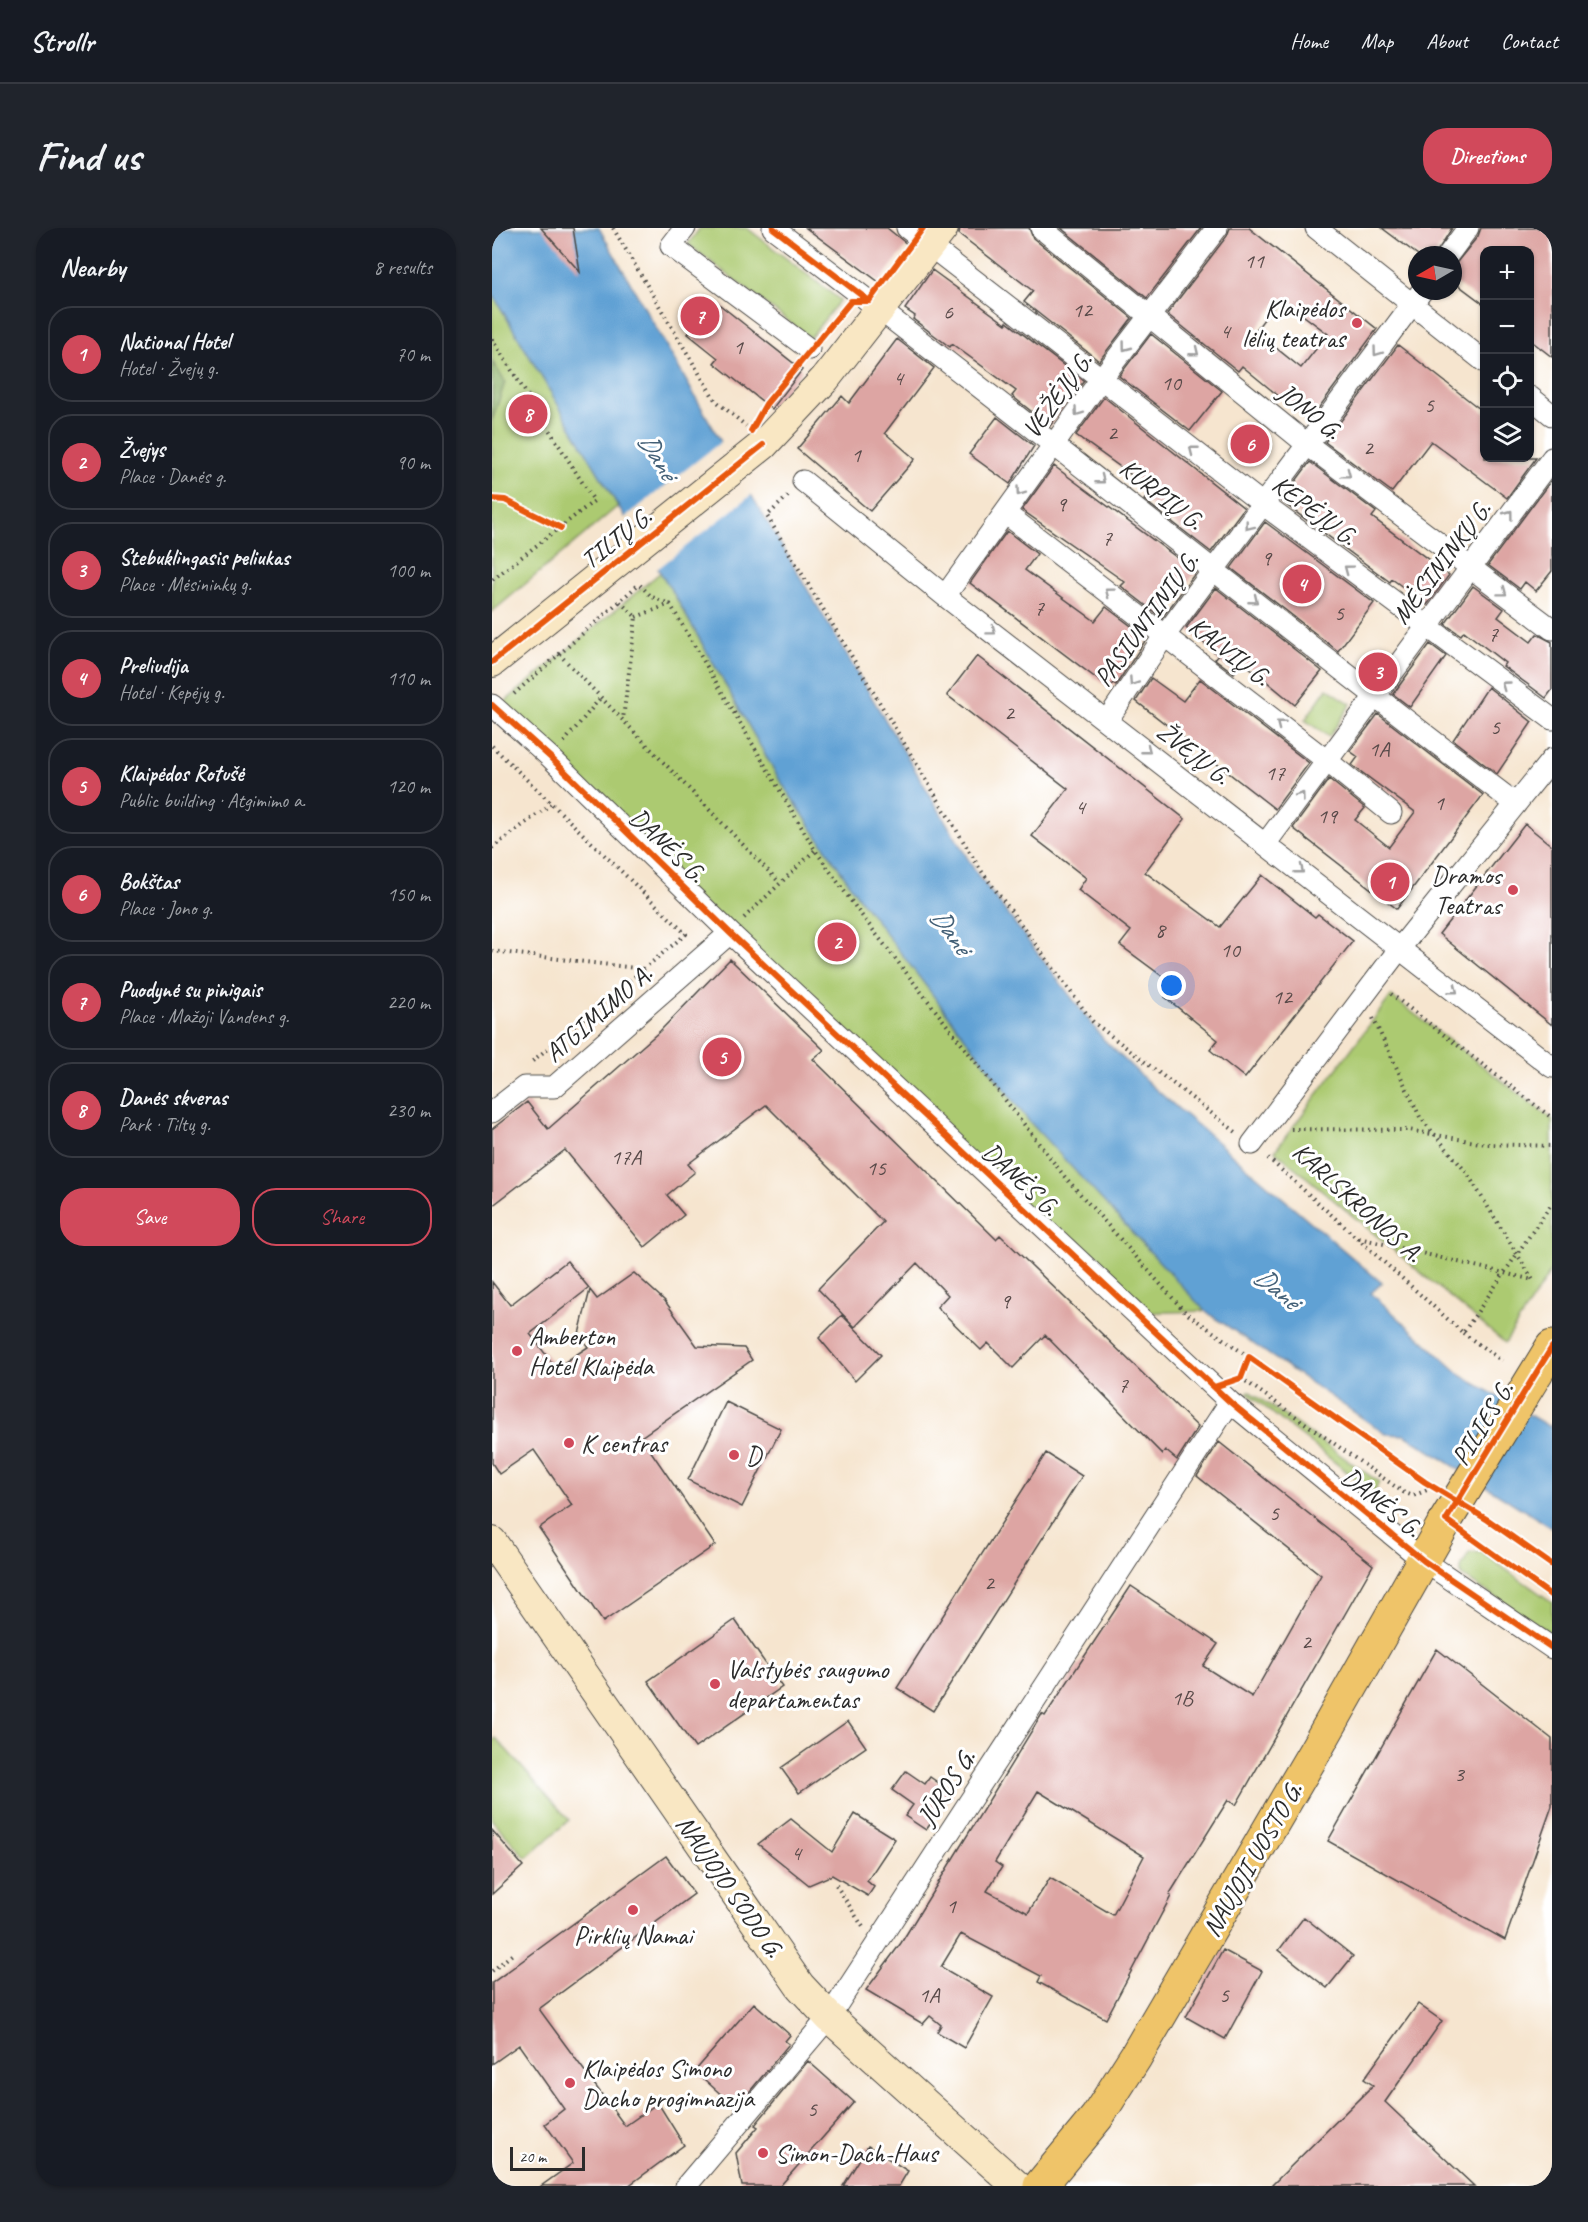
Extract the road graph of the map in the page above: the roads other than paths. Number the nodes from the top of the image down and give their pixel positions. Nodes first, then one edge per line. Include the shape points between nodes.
1 (685, 228) edge
2 (773, 228) edge
3 (1041, 228) edge
4 (1217, 228) edge
5 (1316, 228) edge
6 (1468, 228) edge
7 (927, 234) edge
8 (1455, 246) edge
9 (1408, 292) edge
10 (1415, 300) edge
11 (1418, 300) edge
12 (880, 309) junction
13 (1150, 315) junction
14 (809, 349) dead end
15 (1480, 357) edge
16 (1101, 379) junction
17 (1534, 400) edge
18 (1552, 415) edge
19 (1054, 444) junction
20 (1308, 445) junction
21 (1552, 458) edge
22 (803, 481) road end
23 (1264, 505) junction
24 (1005, 513) junction
25 (1469, 567) junction
26 (1215, 569) junction
27 (945, 596) junction
28 (1426, 627) junction
29 (1552, 629) edge
30 (1165, 635) junction
31 (492, 662) edge
32 (1374, 696) junction
33 (494, 707) edge
34 (1108, 719) junction
35 (1552, 719) edge
36 (1552, 759) edge
37 (1326, 760) junction
38 (1516, 804) junction
39 (1391, 813) dead end
40 (1266, 843) junction
41 (730, 933) junction
42 (1400, 948) junction
43 (1552, 1067) edge
44 (492, 1112) edge
45 (1252, 1144) road end
46 (1547, 1355) edge
47 (1230, 1402) junction
48 (1446, 1520) joint
49 (492, 1542) edge
50 (1424, 1561) junction
51 (1552, 1648) edge
52 (829, 2017) junction
53 (686, 2186) edge
54 (1017, 2186) edge
55 (1040, 2186) edge

1 - 14 street via 671,246
2 - 12 street, KURPIŲ G.
3 - 13 street, JONO G.
4 - 13 street, VEŽĖJŲ G.
5 - 9 street
6 - 8 street
7 - 12 main road, TILTŲ G.
7 - 16 street, KEPĖJŲ G.
10 -> 20 street, PASIUNTINIŲ G.
11 - 15 street
12 - 19 street, KURPIŲ G.
12 - 31 main road, TILTŲ G. via 794,413 741,465
13 -> 16 street, VEŽĖJŲ G.
13 -> 20 street, JONO G.
16 -> 19 street, VEŽĖJŲ G.
23 -> 16 street, KEPĖJŲ G.
17 - 18 street
19 -> 24 street, VEŽĖJŲ G.
19 -> 26 street, KURPIŲ G.
20 - 23 street, PASIUNTINIŲ G.
20 -> 25 street, JONO G.
25 -> 21 street, MĖSININKŲ G.
22 - 27 street, ŽVEJŲ G.
23 -> 26 street, PASIUNTINIŲ G.
28 -> 23 street, KEPĖJŲ G.
24 - 27 street, VEŽĖJŲ G.
30 -> 24 street, KALVIŲ G.
25 - 28 street, MĖSININKŲ G.
25 -> 29 street, JONO G.
26 - 30 street, PASIUNTINIŲ G.
26 -> 32 street, KURPIŲ G.
27 -> 34 street, ŽVEJŲ G.
28 - 32 street, MĖSININKŲ G.
35 -> 28 street, KEPĖJŲ G.
30 -> 34 street, PASIUNTINIŲ G.
37 -> 30 street, KALVIŲ G.
32 - 37 street, MĖSININKŲ G.
32 - 38 street, KURPIŲ G.
33 - 41 street, DANĖS G.
34 -> 40 street, ŽVEJŲ G.
36 - 38 street, KARLSKRONOS A.
37 - 39 street, KALVIŲ G.
40 -> 37 street, MĖSININKŲ G.
38 - 42 street, KARLSKRONOS A.
40 -> 42 street, ŽVEJŲ G.
41 - 44 street, ATGIMIMO A. via 554,1087 525,1087
41 - 47 street, DANĖS G.
42 -> 43 street, ŽVEJŲ G.
42 - 45 street, KARLSKRONOS A.
46 - 48 main road, PILIES G.
47 - 50 street, DANĖS G.
47 - 52 street, JŪROS G.
48 - 50 main road, NAUJOJI UOSTO G.
49 - 52 main road, NAUJOJO SODO G. via 776,1954
50 - 51 street, DANĖS G.
50 - 55 main road, NAUJOJI UOSTO G. via 1136,2056 1097,2117
52 - 53 street, JŪROS G.
52 - 54 main road, NAUJOJO SODO G.

